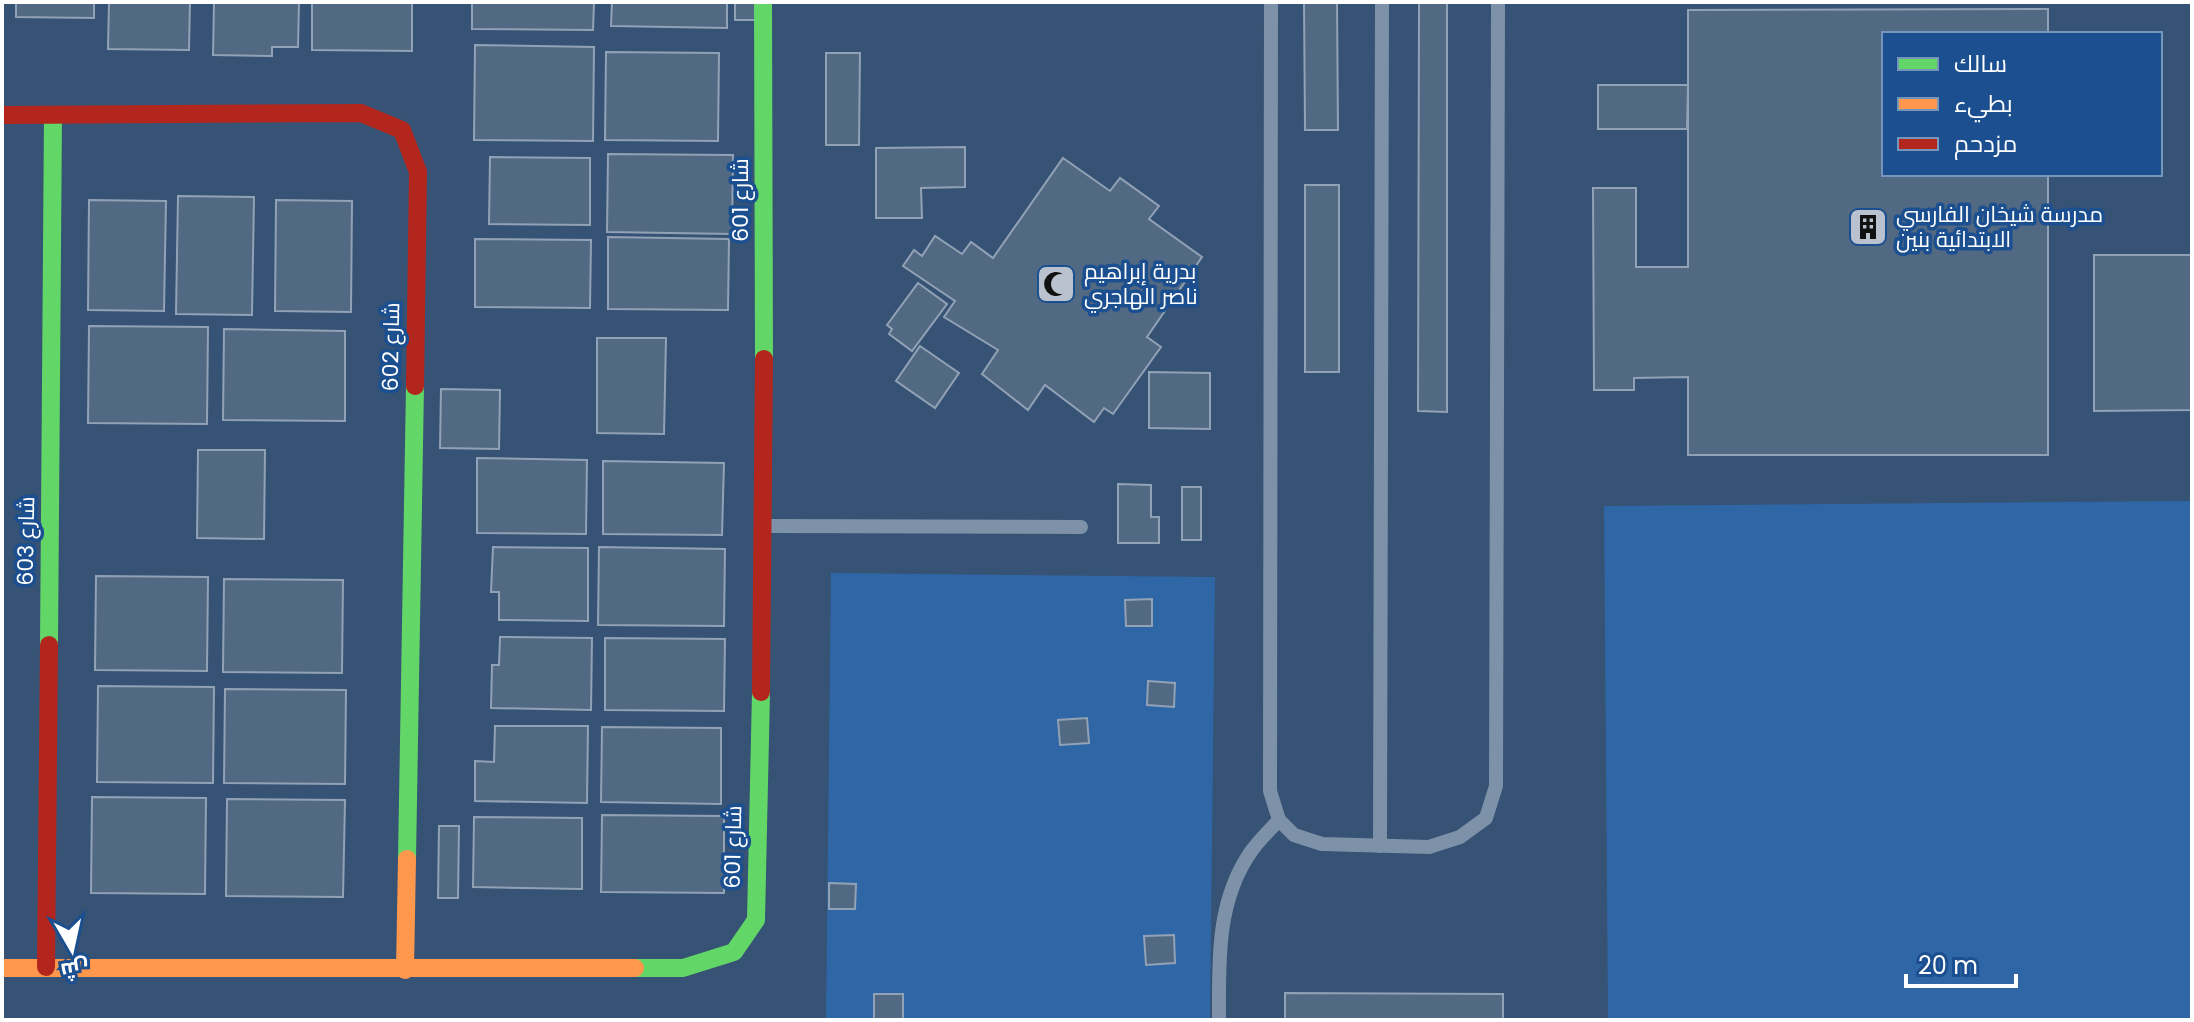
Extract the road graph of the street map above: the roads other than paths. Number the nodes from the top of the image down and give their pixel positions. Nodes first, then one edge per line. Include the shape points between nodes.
1 (763, 2) edge
2 (1271, 2) edge
3 (1382, 2) edge
4 (1498, 2) edge
5 (2, 115) edge
6 (53, 115) junction
7 (764, 526) junction
8 (1081, 527) dead end
9 (1279, 820) junction
10 (1380, 846) junction
11 (46, 967) junction
12 (2, 968) edge
13 (405, 970) junction
14 (1219, 1020) edge

1 - 7 street, شارع 601
2 - 9 lane via 1270,791
3 - 10 lane
4 - 10 lane via 1496,786 1486,818 1460,837 1429,847
5 - 6 street, شارع 602
6 - 11 street, شارع 603
6 - 13 street, شارع 602 via 361,113 402,130 418,172
7 - 8 lane
7 - 13 street, شارع 601 via 756,920 734,952 683,968
9 - 10 lane via 1294,835 1322,844
9 - 14 lane via 1251,852 1231,888 1220,929
11 - 12 street, شارع 601
11 - 13 street, شارع 601

